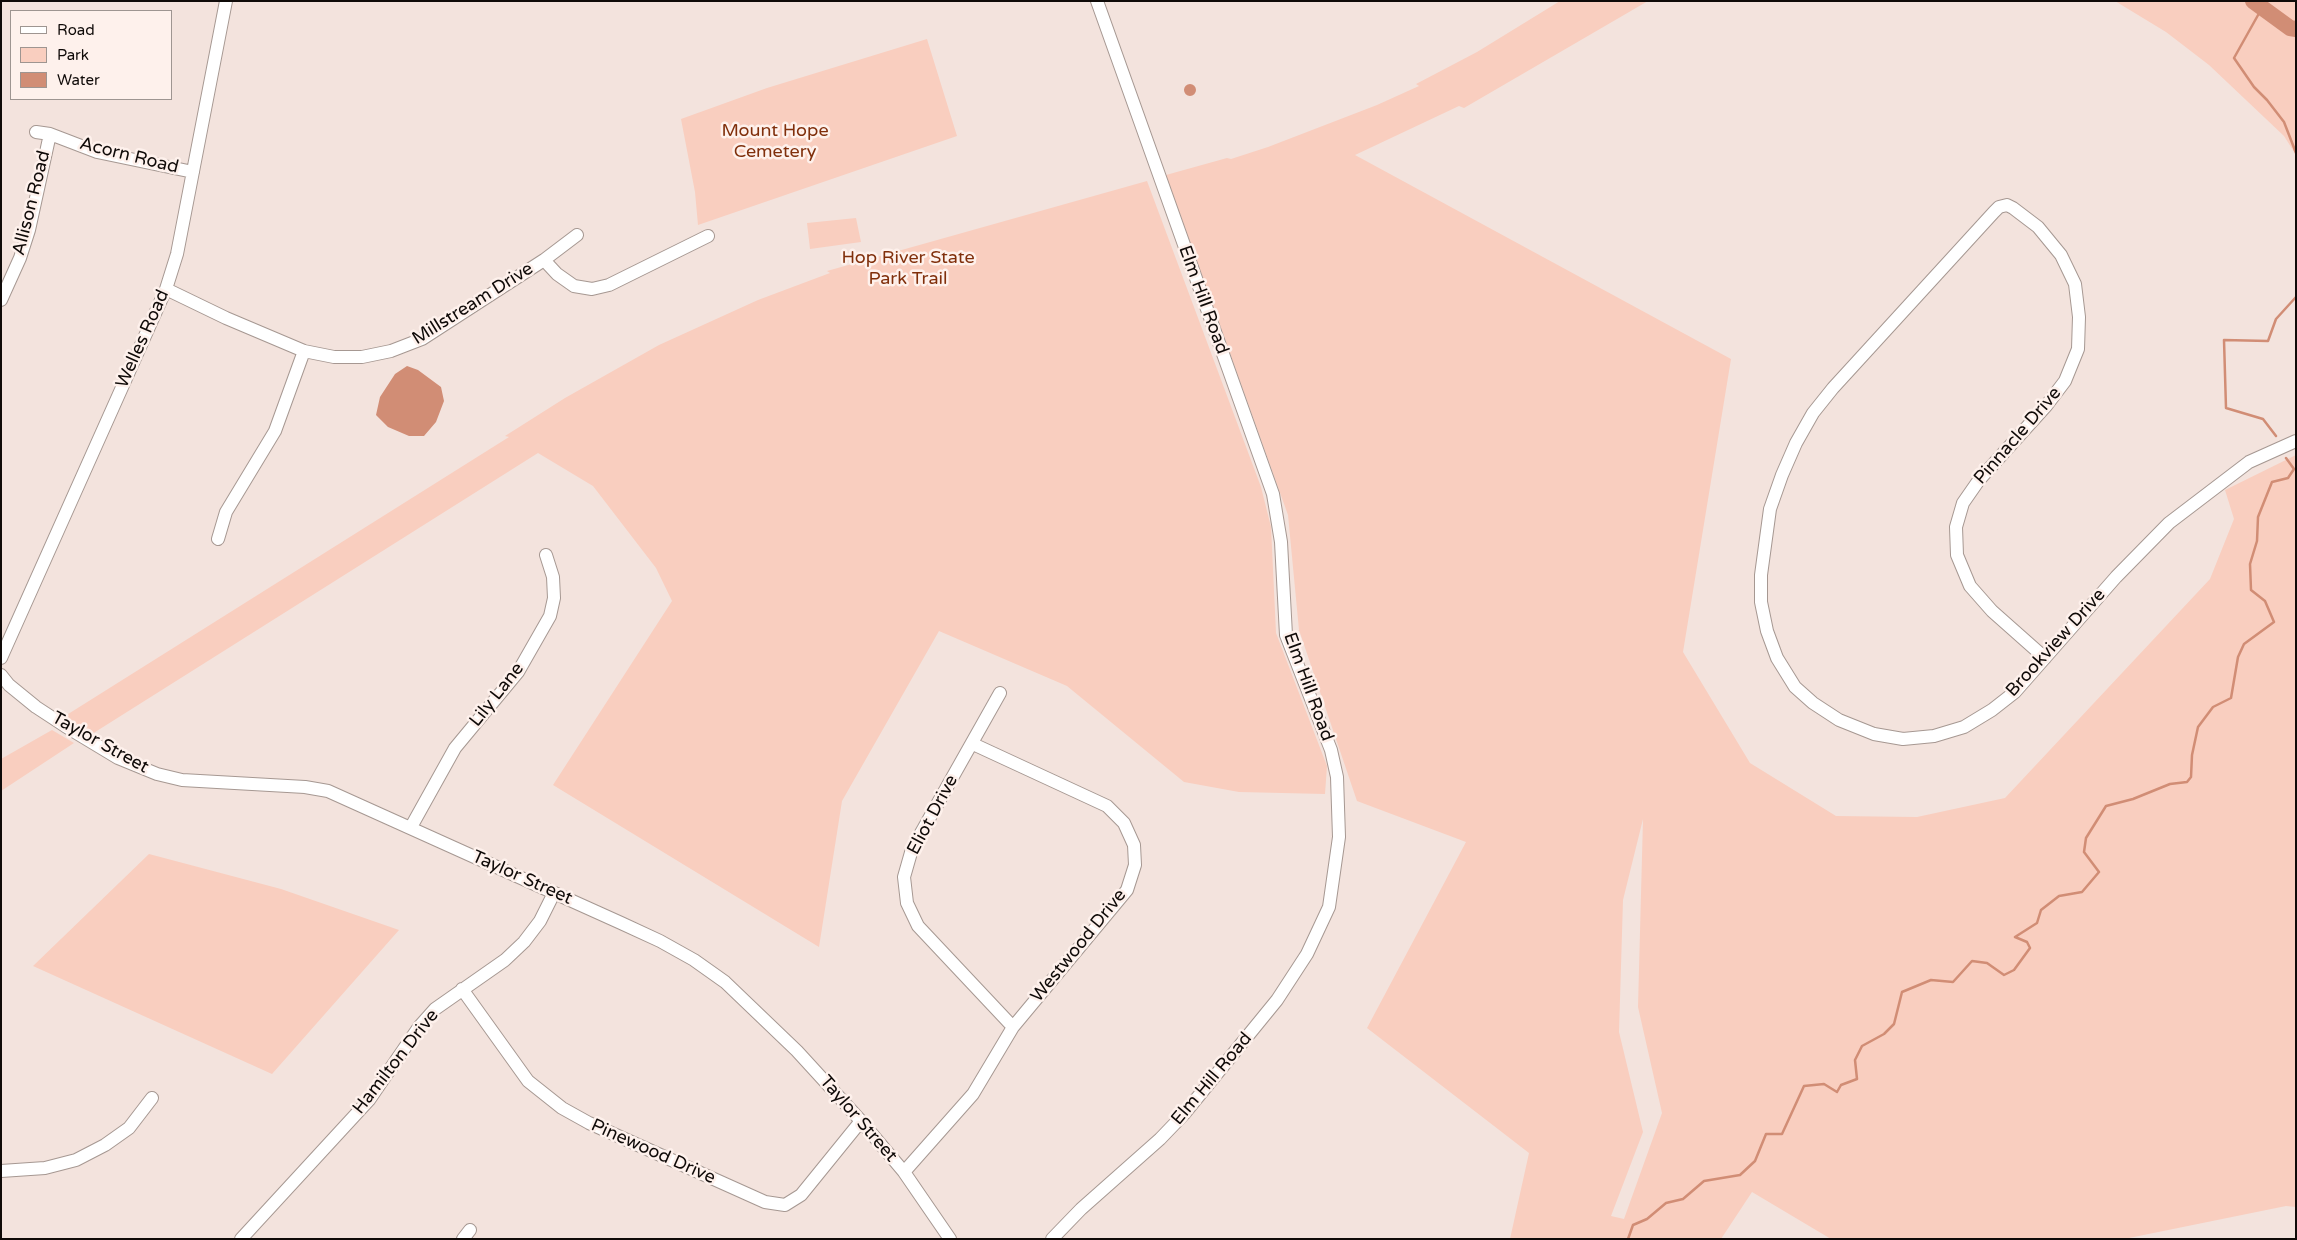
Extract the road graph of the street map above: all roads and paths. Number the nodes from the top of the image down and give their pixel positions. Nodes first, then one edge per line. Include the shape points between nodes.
1 (226, 1) edge
2 (1098, 1) edge
3 (36, 132) dead end
4 (50, 134) junction
5 (194, 172) junction
6 (2007, 205) joint
7 (577, 235) dead end
8 (708, 236) dead end
9 (544, 260) junction
10 (166, 289) junction
11 (1, 300) edge
12 (304, 351) junction
13 (2296, 441) edge
14 (218, 539) dead end
15 (546, 556) dead end
16 (1, 658) edge
17 (2045, 658) junction
18 (1, 675) edge
19 (1000, 693) dead end
20 (972, 744) junction
21 (411, 827) junction
22 (554, 892) junction
23 (462, 989) junction
24 (1013, 1027) junction
25 (152, 1098) dead end
26 (861, 1121) junction
27 (1, 1171) edge
28 (904, 1172) junction
29 (241, 1239) edge
30 (950, 1239) edge
31 (1052, 1239) edge

1 - 5 street, Welles Road
2 - 31 street, Elm Hill Road via 1273,494 1281,542 1286,635 1331,750 1337,777 1339,837 1329,907 1307,954 1277,1000 1184,1114
3 - 4 street, Acorn Road
4 - 5 street, Acorn Road via 97,152
4 - 11 street, Allison Road via 29,230
5 - 10 street, Welles Road via 177,254
6 - 17 street, Pinnacle Drive via 2038,227 2061,256 2075,284 2078,349 2060,387 2046,406 1963,502 1956,527 1957,555 1970,586
6 - 17 street, Brookview Drive via 1994,212 1813,413 1796,443 1770,509 1764,541 1761,602 1776,658 1795,687 1839,720 1874,734 1903,739 1934,736 1964,727 2015,692
7 - 9 street, Millstream Drive
8 - 9 street via 609,284 592,289 574,286
9 - 12 street, Millstream Drive via 422,338 391,351 362,357 334,357
10 - 12 street, Millstream Drive
10 - 16 street, Welles Road
12 - 14 street via 274,431 226,512
13 - 17 street, Brookview Drive via 2249,462 2169,523 2116,577
15 - 21 street, Lily Lane via 553,577 554,598 550,616 518,672 455,748
18 - 21 street, Taylor Street via 36,707 58,721 118,758 157,774 182,780 328,791
19 - 20 street, Eliot Drive
20 - 24 street, Eliot Drive via 912,849 904,877 907,903 918,926
20 - 24 street, Westwood Drive via 1107,806 1124,823 1134,844 1135,865 1127,890
21 - 22 street, Taylor Street
22 - 23 street, Hamilton Drive via 524,942 505,960
22 - 26 street, Taylor Street via 660,941 725,982 797,1051
23 - 26 street, Pinewood Drive via 528,1081 562,1108 765,1202 785,1204 801,1195
23 - 29 street, Hamilton Drive via 434,1009 418,1027 369,1100
24 - 28 street, Westwood Drive via 973,1094
25 - 27 street via 129,1128 106,1145 76,1160 45,1168
26 - 28 street, Taylor Street
28 - 30 street, Taylor Street

